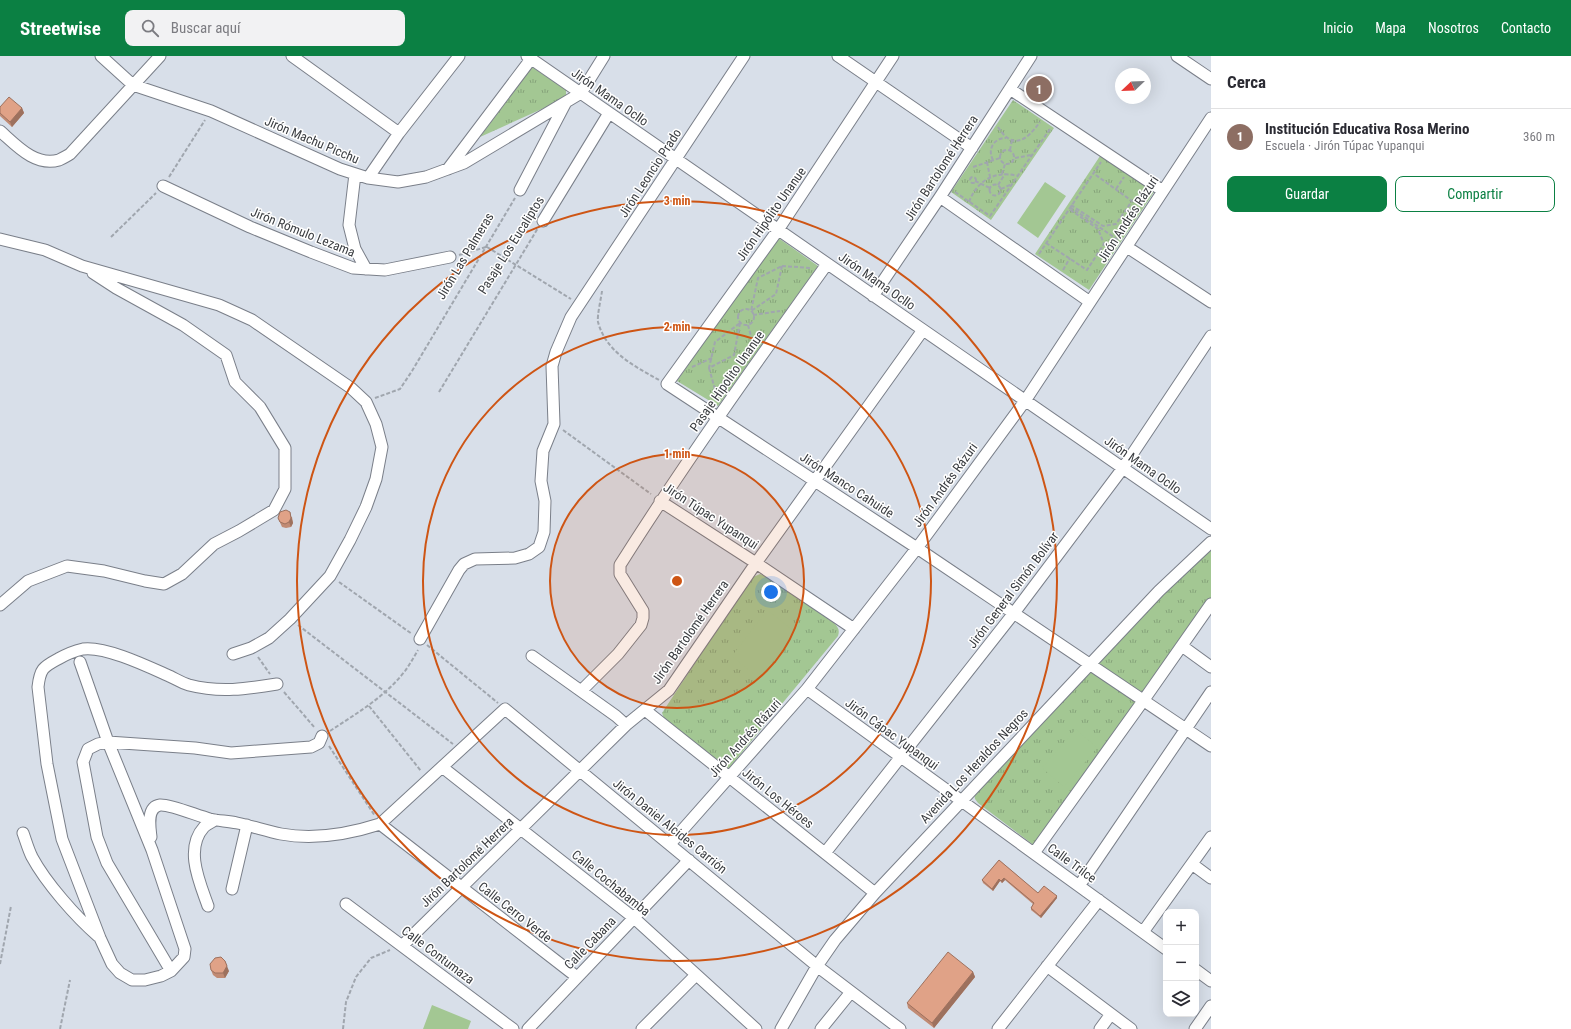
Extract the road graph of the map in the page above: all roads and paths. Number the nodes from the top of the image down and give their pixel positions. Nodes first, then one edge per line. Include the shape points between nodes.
1 (101, 56) edge
2 (160, 56) edge
3 (292, 56) edge
4 (459, 56) edge
5 (604, 56) edge
6 (744, 56) edge
7 (838, 56) edge
8 (893, 56) edge
9 (1031, 56) edge
10 (1177, 56) edge
11 (529, 58) edge
12 (1211, 79) edge
13 (876, 82) junction
14 (133, 85) junction
15 (1010, 89) junction
16 (581, 93) junction
17 (567, 102) junction
18 (609, 113) junction
19 (1035, 117) dead end
20 (1211, 118) edge
21 (1041, 121) junction
22 (0, 131) edge
23 (994, 132) dead end
24 (400, 133) junction
25 (1007, 138) junction
26 (1012, 140) junction
27 (972, 148) junction
28 (1010, 150) junction
29 (1032, 155) junction
30 (1000, 158) junction
31 (1015, 158) junction
32 (676, 159) junction
33 (992, 160) junction
34 (974, 162) dead end
35 (987, 162) junction
36 (1005, 164) junction
37 (1107, 164) dead end
38 (448, 169) junction
39 (1119, 172) dead end
40 (1093, 173) junction
41 (355, 174) junction
42 (965, 174) dead end
43 (1002, 174) junction
44 (1005, 174) junction
45 (1018, 176) junction
46 (990, 177) junction
47 (368, 178) junction
48 (970, 178) junction
49 (975, 181) junction
50 (979, 184) junction
51 (1012, 184) junction
52 (998, 185) junction
53 (163, 186) dead end
54 (990, 188) junction
55 (1001, 189) junction
56 (520, 190) joint
57 (1116, 190) junction
58 (1163, 190) junction
59 (954, 191) dead end
60 (940, 197) junction
61 (969, 202) junction
62 (1070, 207) junction
63 (543, 220) joint
64 (1094, 223) junction
65 (778, 230) junction
66 (0, 239) edge
67 (1046, 243) junction
68 (1125, 244) junction
69 (487, 247) junction
70 (1115, 247) dead end
71 (450, 257) joint
72 (1045, 258) dead end
73 (1070, 258) junction
74 (807, 264) dead end
75 (827, 264) junction
76 (515, 265) junction
77 (82, 266) junction
78 (782, 266) junction
79 (813, 268) junction
80 (366, 269) junction
81 (808, 274) dead end
82 (1069, 274) dead end
83 (602, 288) dead end
84 (873, 296) junction
85 (1090, 302) junction
86 (1211, 302) edge
87 (580, 305) junction
88 (751, 311) junction
89 (754, 315) junction
90 (776, 317) dead end
91 (740, 323) junction
92 (748, 325) junction
93 (923, 330) junction
94 (1211, 336) edge
95 (759, 342) dead end
96 (712, 358) junction
97 (694, 362) dead end
98 (710, 368) junction
99 (667, 384) junction
100 (439, 392) dead end
101 (723, 394) dead end
102 (1025, 401) junction
103 (366, 402) junction
104 (718, 417) junction
105 (554, 424) junction
106 (1122, 468) junction
107 (815, 481) junction
108 (660, 501) junction
109 (1211, 529) edge
110 (1211, 542) edge
111 (917, 548) junction
112 (756, 563) junction
113 (1211, 604) edge
114 (0, 605) edge
115 (1014, 614) junction
116 (290, 619) junction
117 (854, 629) junction
118 (420, 640) joint
119 (1182, 646) junction
120 (251, 648) junction
121 (233, 654) dead end
122 (532, 656) dead end
123 (80, 662) dead end
124 (1090, 664) junction
125 (1211, 667) edge
126 (277, 684) junction
127 (807, 689) junction
128 (581, 691) junction
129 (385, 692) junction
130 (1211, 692) edge
131 (1143, 701) junction
132 (368, 706) junction
133 (646, 710) junction
134 (626, 725) junction
135 (1185, 730) junction
136 (322, 736) junction
137 (108, 742) junction
138 (1211, 746) edge
139 (461, 750) junction
140 (900, 757) junction
141 (442, 767) junction
142 (580, 770) junction
143 (729, 777) junction
144 (428, 780) junction
145 (961, 800) junction
146 (215, 820) junction
147 (380, 824) junction
148 (247, 825) junction
149 (521, 829) junction
150 (23, 833) dead end
151 (1210, 841) edge
152 (670, 844) junction
153 (152, 850) junction
154 (824, 853) junction
155 (1034, 853) junction
156 (689, 860) junction
157 (1192, 864) junction
158 (1211, 878) edge
159 (1079, 886) junction
160 (461, 888) junction
161 (232, 889) dead end
162 (875, 892) junction
163 (1099, 900) junction
164 (346, 904) dead end
165 (11, 906) dead end
166 (208, 906) dead end
167 (634, 918) junction
168 (1143, 932) junction
169 (100, 938) junction
170 (402, 946) junction
171 (1163, 947) edge
172 (0, 964) edge
173 (817, 966) junction
174 (1047, 966) junction
175 (171, 971) junction
176 (1199, 972) edge
177 (696, 975) junction
178 (577, 977) junction
179 (70, 980) dead end
180 (1211, 981) edge
181 (851, 992) junction
182 (1211, 1006) edge
183 (1111, 1014) junction
184 (60, 1029) edge
185 (343, 1029) edge
186 (513, 1029) edge
187 (528, 1029) edge
188 (642, 1029) edge
189 (756, 1029) edge
190 (781, 1029) edge
191 (821, 1029) edge
192 (900, 1029) edge
193 (998, 1029) edge
194 (1100, 1029) edge
195 (1131, 1029) edge
196 (1195, 1029) edge

1 - 14 street, Jirón Machu Picchu
2 - 14 street
3 - 24 street
4 - 24 street
5 - 16 street
6 - 32 street, Jirón Leoncio Prado
7 - 13 street
8 - 13 street, Jirón Hipólito Unanue
9 - 15 street, Jirón Bartolomé Herrera
10 - 12 street
11 - 16 street, Jirón Mama Ocllo
11 - 38 street
13 - 27 street
13 - 65 street, Jirón Hipólito Unanue
14 - 22 street via 70,154 59,160 46,161 34,158 23,152
14 - 41 street, Jirón Machu Picchu via 211,111
15 - 27 street, Jirón Bartolomé Herrera
15 - 58 street
16 - 17 street, Jirón Machu Picchu
16 - 18 street, Jirón Mama Ocllo
17 - 38 street, Jirón Machu Picchu via 464,163
17 - 56 street
18 - 32 street, Jirón Mama Ocllo
18 - 63 street, Pasaje Los Eucaliptos
19 - 21 path
20 - 58 street, Jirón Andrés Rázuri
21 - 26 path via 1027,138
21 - 29 path via 1051,128
23 - 25 path via 998,127
24 - 47 street
25 - 26 path
25 - 33 path via 997,140 992,146
26 - 28 path
27 - 60 street, Jirón Bartolomé Herrera
28 - 30 path via 1001,153
28 - 31 path
29 - 31 path
29 - 45 path
30 - 33 path
30 - 36 path
31 - 36 path via 1011,164
32 - 65 street, Jirón Mama Ocllo
32 - 87 street, Jirón Leoncio Prado
33 - 35 path
34 - 35 path via 970,168
35 - 46 path
36 - 43 path
37 - 40 path via 1102,161
38 - 47 street, Jirón Machu Picchu via 426,177 398,182
39 - 57 path via 1125,176
40 - 57 path
40 - 62 path
41 - 47 street, Jirón Machu Picchu
41 - 80 street via 349,225 355,249
42 - 48 path
43 - 44 path
43 - 46 path
44 - 45 path
44 - 52 path
45 - 51 path
46 - 50 path
48 - 49 path via 971,182
48 - 49 path via 975,177
49 - 50 path
50 - 54 path
50 - 61 path
51 - 55 path
51 - 61 path via 990,216
52 - 54 path via 992,185
52 - 55 path
53 - 80 street, Jirón Rómulo Lezama via 250,227 311,252 353,268
54 - 55 path via 990,193 995,196
56 - 69 path, Jirón Las Palmeras
57 - 64 path via 1132,201 1116,224 1103,226
58 - 68 street, Jirón Andrés Rázuri
59 - 61 path
60 - 84 street, Jirón Bartolomé Herrera
60 - 85 street
62 - 64 path
62 - 64 path
62 - 67 path
63 - 76 path, Pasaje Los Eucaliptos
64 - 68 path
64 - 73 path via 1104,244 1087,270
65 - 75 street, Jirón Mama Ocllo
65 - 99 street, Jirón Hipólito Unanue
66 - 77 street via 45,250
67 - 72 path via 1039,254
67 - 73 path
68 - 70 path
68 - 85 street, Jirón Andrés Rázuri
68 - 86 street
69 - 71 path
69 - 76 path
69 - 103 path, Jirón Las Palmeras via 400,389
71 - 80 street, Jirón Rómulo Lezama via 385,270
73 - 82 path via 1063,270
74 - 79 path
75 - 84 street, Jirón Mama Ocllo
75 - 104 street, Pasaje Hipolito Unanue
76 - 87 path
76 - 100 path, Pasaje Los Eucaliptos
77 - 103 street via 219,305 252,320 351,388
77 - 114 street via 183,325 226,355 235,382 260,406 285,448 285,489 274,510 214,544 182,574 164,584 67,566 28,581
78 - 79 path
78 - 88 path via 776,294
78 - 88 path via 758,278
79 - 81 path
83 - 99 path via 598,321 606,339 619,356
84 - 93 street, Jirón Mama Ocllo
85 - 102 street, Jirón Andrés Rázuri
87 - 105 street, Jirón Leoncio Prado via 571,317 552,366
88 - 89 path
88 - 91 path via 740,311
89 - 90 path via 780,311
89 - 92 path via 753,321
91 - 92 path
91 - 96 path via 715,342
91 - 98 path via 734,355
92 - 95 path via 755,348
93 - 102 street, Jirón Mama Ocllo
93 - 107 street, Jirón Bartolomé Herrera
94 - 106 street, Jirón General Simón Bolívar
96 - 97 path via 689,368
96 - 98 path
98 - 101 path via 718,402
99 - 104 street, Jirón Manco Cahuide
102 - 106 street, Jirón Mama Ocllo
102 - 111 street, Jirón Andrés Rázuri
103 - 116 street via 376,424 382,447 376,479 366,507 330,576
104 - 107 street, Jirón Manco Cahuide
104 - 108 street, Pasaje Hipolito Unanue
105 - 108 path, Jirón Túpac Yupanqui
105 - 118 street via 543,451 541,481 545,501 544,532 539,547 530,554 515,558 475,559 464,564
106 - 109 street, Jirón Mama Ocllo
106 - 115 street, Jirón General Simón Bolívar
107 - 111 street, Jirón Manco Cahuide
107 - 112 street, Jirón Bartolomé Herrera
108 - 112 street, Jirón Túpac Yupanqui
108 - 128 street, Pasaje Hipolito Unanue via 620,565 620,574 643,611 641,625 618,654
110 - 124 street, Avenida Los Heraldos Negros via 1159,591
111 - 115 street, Jirón Manco Cahuide
111 - 117 street, Jirón Andrés Rázuri
112 - 117 street, Jirón Túpac Yupanqui
112 - 133 street, Jirón Bartolomé Herrera via 669,690
113 - 119 street
115 - 124 street, Jirón Manco Cahuide
115 - 140 street, Jirón General Simón Bolívar
116 - 120 street via 269,638
116 - 129 path
117 - 127 street, Jirón Andrés Rázuri
118 - 129 path via 421,645 405,671
119 - 125 street
119 - 131 street
120 - 121 street
120 - 126 path
122 - 128 street
123 - 137 street
124 - 131 street, Jirón Manco Cahuide
124 - 145 street, Avenida Los Heraldos Negros
126 - 136 path
126 - 169 street via 237,690 188,685 132,659 96,649 84,649 66,655 46,665 39,674 38,686 47,764 60,832
127 - 140 street, Jirón Cápac Yupanqui
127 - 143 street, Jirón Andrés Rázuri
128 - 134 street
129 - 132 path
129 - 139 path
130 - 135 street
131 - 135 street, Jirón Manco Cahuide
131 - 155 street
132 - 136 path
132 - 144 path
133 - 134 street, Jirón Bartolomé Herrera
133 - 143 street, Jirón Los Héroes
134 - 142 street, Jirón Bartolomé Herrera
135 - 138 street, Jirón Manco Cahuide
135 - 159 street
136 - 137 street via 318,743 311,747 231,753
136 - 147 path
137 - 153 street
137 - 175 street via 88,749 83,762 96,837 107,863
139 - 141 street
139 - 142 street, Jirón Daniel Alcides Carrión via 505,709
140 - 145 street, Jirón Cápac Yupanqui
140 - 154 street, Jirón General Simón Bolívar
141 - 144 street
141 - 149 street, Calle Cochabamba
142 - 149 street, Jirón Bartolomé Herrera
142 - 152 street, Jirón Daniel Alcides Carrión
143 - 152 street, Jirón Andrés Rázuri
143 - 154 street, Jirón Los Héroes
144 - 147 street
145 - 155 street, Calle Trilce
145 - 162 street, Avenida Los Heraldos Negros
146 - 148 street
146 - 153 street via 170,807 155,807 149,823
146 - 166 street via 204,826 196,842 197,876
147 - 148 street via 362,830 323,836 282,834
147 - 160 street, Calle Cerro Verde
148 - 161 street
149 - 160 street, Jirón Bartolomé Herrera
149 - 167 street, Calle Cochabamba
150 - 169 street via 32,856 52,885 83,923
151 - 157 street
152 - 156 street, Jirón Daniel Alcides Carrión
153 - 175 street via 185,949 184,957
154 - 162 street, Jirón Los Héroes
155 - 159 street, Calle Trilce
156 - 167 street, Calle Cabana
156 - 173 street, Jirón Daniel Alcides Carrión
157 - 158 street
157 - 168 street
159 - 163 street, Calle Trilce
160 - 170 street, Jirón Bartolomé Herrera
160 - 178 street, Calle Cerro Verde
162 - 173 street, Avenida Los Heraldos Negros
163 - 168 street, Calle Trilce
163 - 174 street
164 - 170 street, Calle Contumaza
165 - 172 path
167 - 177 street, Calle Cochabamba
167 - 178 street, Calle Cabana
168 - 171 street, Calle Trilce
169 - 175 street via 112,964 120,973 132,980 145,980
170 - 185 path via 371,958 356,977 346,1002
170 - 186 street, Calle Contumaza
173 - 181 street, Jirón Daniel Alcides Carrión
173 - 190 street, Avenida Los Heraldos Negros
174 - 183 street
174 - 193 street
176 - 180 street
177 - 188 street
177 - 189 street, Calle Cochabamba
178 - 187 street, Calle Cabana
179 - 184 path
181 - 191 street
181 - 192 street, Jirón Daniel Alcides Carrión
182 - 196 street
183 - 194 street
183 - 195 street

